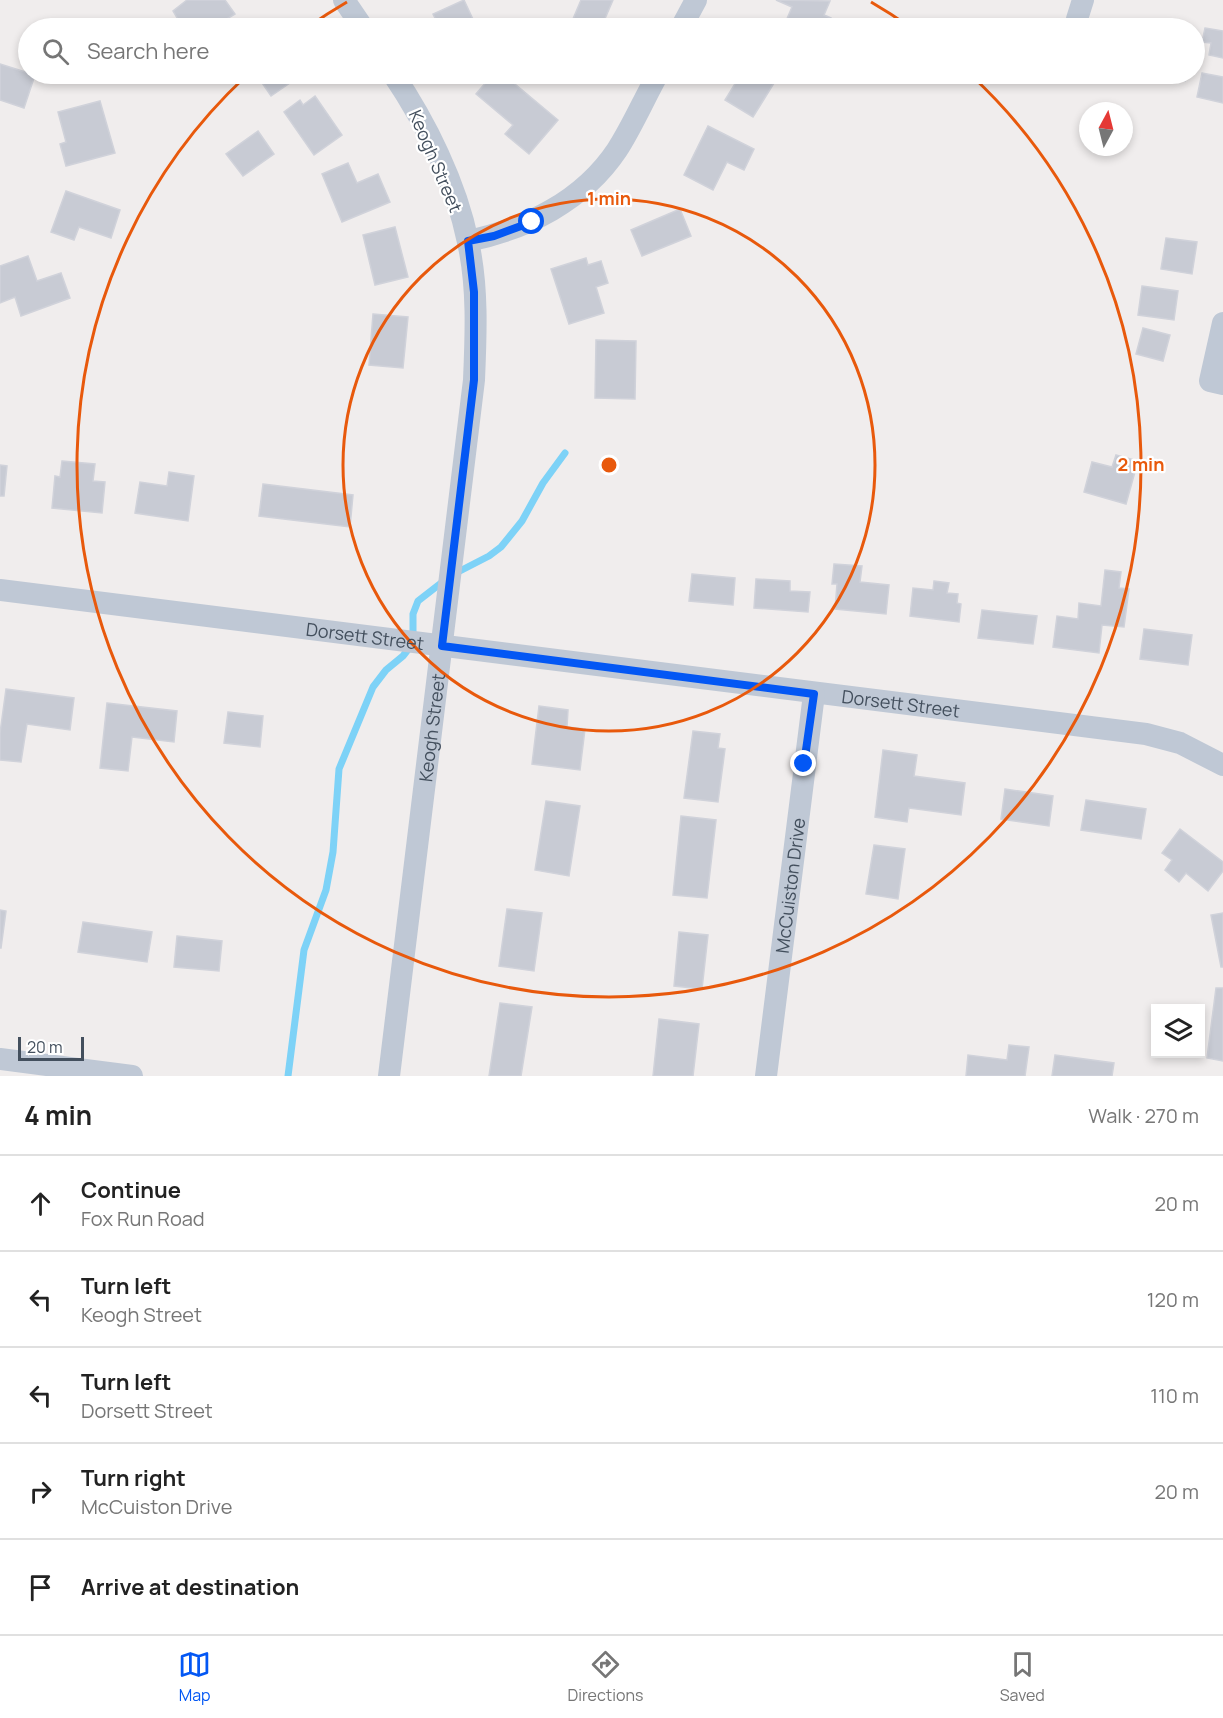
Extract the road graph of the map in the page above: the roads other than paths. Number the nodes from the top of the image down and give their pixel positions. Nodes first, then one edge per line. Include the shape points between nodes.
1 (344, 0) edge
2 (696, 0) edge
3 (356, 18) edge
4 (686, 18) edge
5 (399, 84) edge
6 (653, 84) edge
7 (468, 241) junction
8 (1223, 323) edge
9 (1217, 383) edge
10 (0, 590) edge
11 (442, 646) junction
12 (814, 694) junction
13 (1223, 765) edge
14 (0, 1059) edge
15 (132, 1076) edge
16 (389, 1076) edge
17 (766, 1076) edge

1 - 3 street
2 - 4 street
5 - 7 street, Keogh Street via 424,125
6 - 7 street via 617,150 587,184 532,222
7 - 11 street, Keogh Street via 474,292 474,380
8 - 9 street
10 - 11 street, Dorsett Street
11 - 12 street, Dorsett Street
11 - 16 street, Keogh Street
12 - 13 street, Dorsett Street via 1146,734 1180,743
12 - 17 street, McCuiston Drive
14 - 15 street

